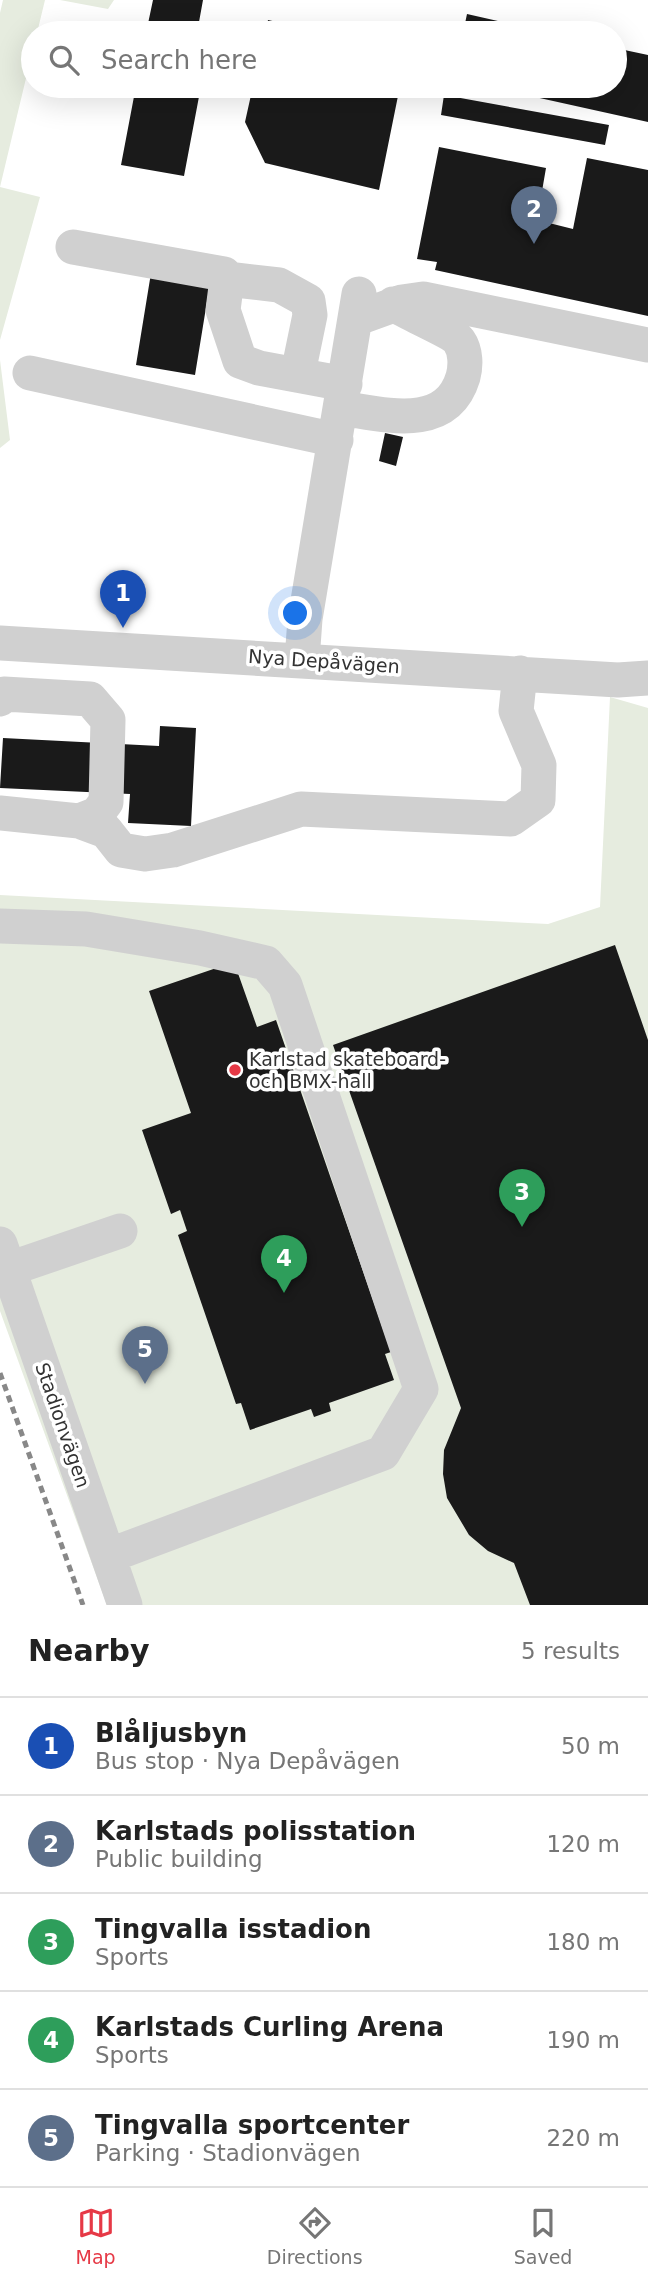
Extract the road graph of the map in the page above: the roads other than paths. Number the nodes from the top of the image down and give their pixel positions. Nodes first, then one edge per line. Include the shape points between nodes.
1 (73, 247) dead end
2 (227, 279) junction
3 (393, 304) junction
4 (648, 345) edge
5 (30, 373) dead end
6 (298, 373) junction
7 (341, 411) junction
8 (0, 643) edge
9 (302, 660) junction
10 (520, 673) junction
11 (648, 678) edge
12 (0, 699) edge
13 (0, 813) edge
14 (79, 821) junction
15 (0, 926) edge
16 (120, 1231) dead end
17 (4, 1256) edge
18 (108, 1556) junction
19 (125, 1605) edge

1 - 2 street via 218,272
2 - 6 street via 223,310 240,361
2 - 6 street via 279,285 308,302 310,315
3 - 4 street via 435,300
3 - 7 street via 357,307
3 - 7 street via 459,340 465,354 460,385 449,400 422,417
5 - 7 street
6 - 7 street
7 - 9 street
8 - 9 street, Nya Depåvägen
9 - 10 street, Nya Depåvägen
10 - 11 street, Nya Depåvägen
10 - 14 street via 516,711 539,765 538,800 511,819 301,809 207,842 145,854 121,850 106,831
12 - 14 street via 4,694 90,699 108,720 106,802 97,814
13 - 14 street
15 - 18 street via 86,929 200,948 254,959 277,973 285,985 421,1389 383,1453
16 - 17 street
17 - 18 street, Stadionvägen
18 - 19 street, Stadionvägen

